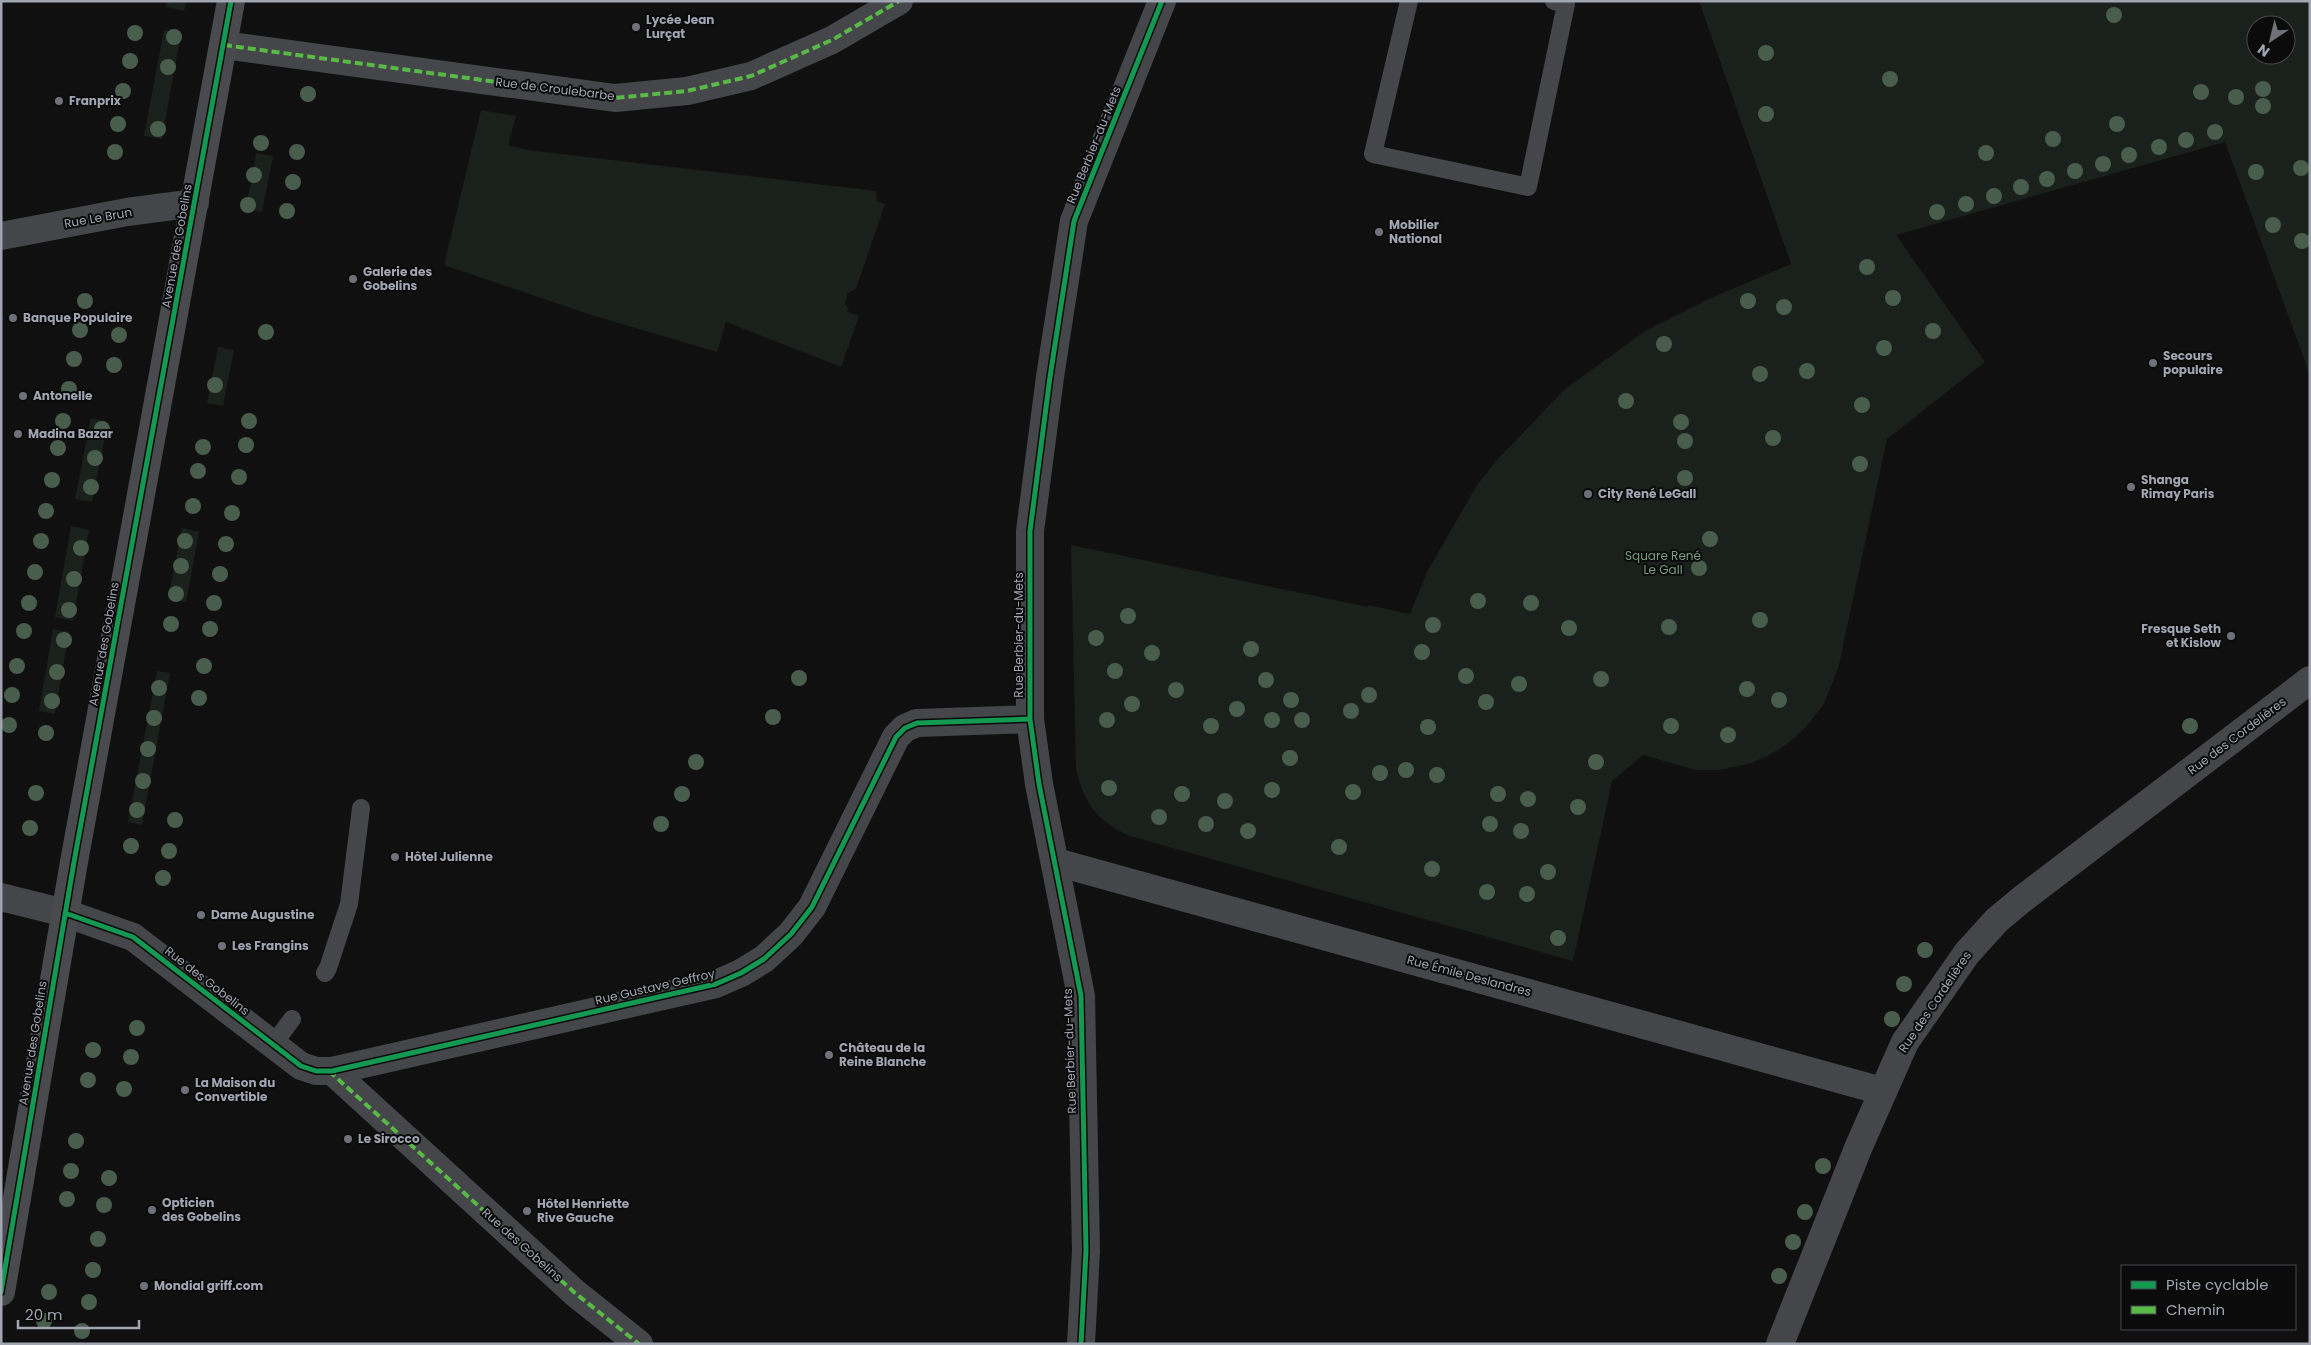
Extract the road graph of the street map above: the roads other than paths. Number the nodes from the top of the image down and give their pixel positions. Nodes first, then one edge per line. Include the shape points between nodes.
1 (231, 1) edge
2 (899, 1) edge
3 (1162, 1) edge
4 (1409, 1) edge
5 (1554, 1) edge
6 (224, 45) junction
7 (195, 203) junction
8 (1, 236) edge
9 (2310, 680) edge
10 (1030, 719) junction
11 (361, 808) dead end
12 (1056, 862) junction
13 (1, 897) edge
14 (66, 913) junction
15 (325, 973) dead end
16 (292, 1019) dead end
17 (273, 1045) junction
18 (332, 1071) junction
19 (1882, 1091) junction
20 (1, 1292) edge
21 (640, 1344) edge
22 (1081, 1344) edge
23 (1780, 1344) edge

1 - 6 main road, Avenue des Gobelins
2 - 6 street, Rue de Croulebarbe via 832,40 751,76 687,92 615,98
3 - 10 street, Rue Berbier-du-Mets via 1074,221 1030,531
4 - 5 lane via 1373,154 1528,187 1566,4
6 - 7 main road, Avenue des Gobelins
7 - 8 street, Rue Le Brun via 127,212
7 - 14 main road, Avenue des Gobelins
9 - 19 street, Rue des Cordelières via 1997,920 1967,953 1905,1042
10 - 12 street, Rue Berbier-du-Mets via 1039,784
10 - 18 street, Rue Gustave Geffroy via 917,723 905,728 896,737 812,907 791,934 764,959 741,973 716,984
11 - 15 lane via 349,904
12 - 19 street, Rue Émile Deslandres
12 - 22 street, Rue Berbier-du-Mets via 1081,996 1086,1251
13 - 14 street, Rue des Gobelins
14 - 17 street, Rue des Gobelins via 134,937
14 - 20 main road, Avenue des Gobelins
16 - 17 lane
17 - 18 street, Rue des Gobelins via 301,1066 316,1071
18 - 21 street, Rue des Gobelins via 575,1293
19 - 23 street, Rue des Cordelières

